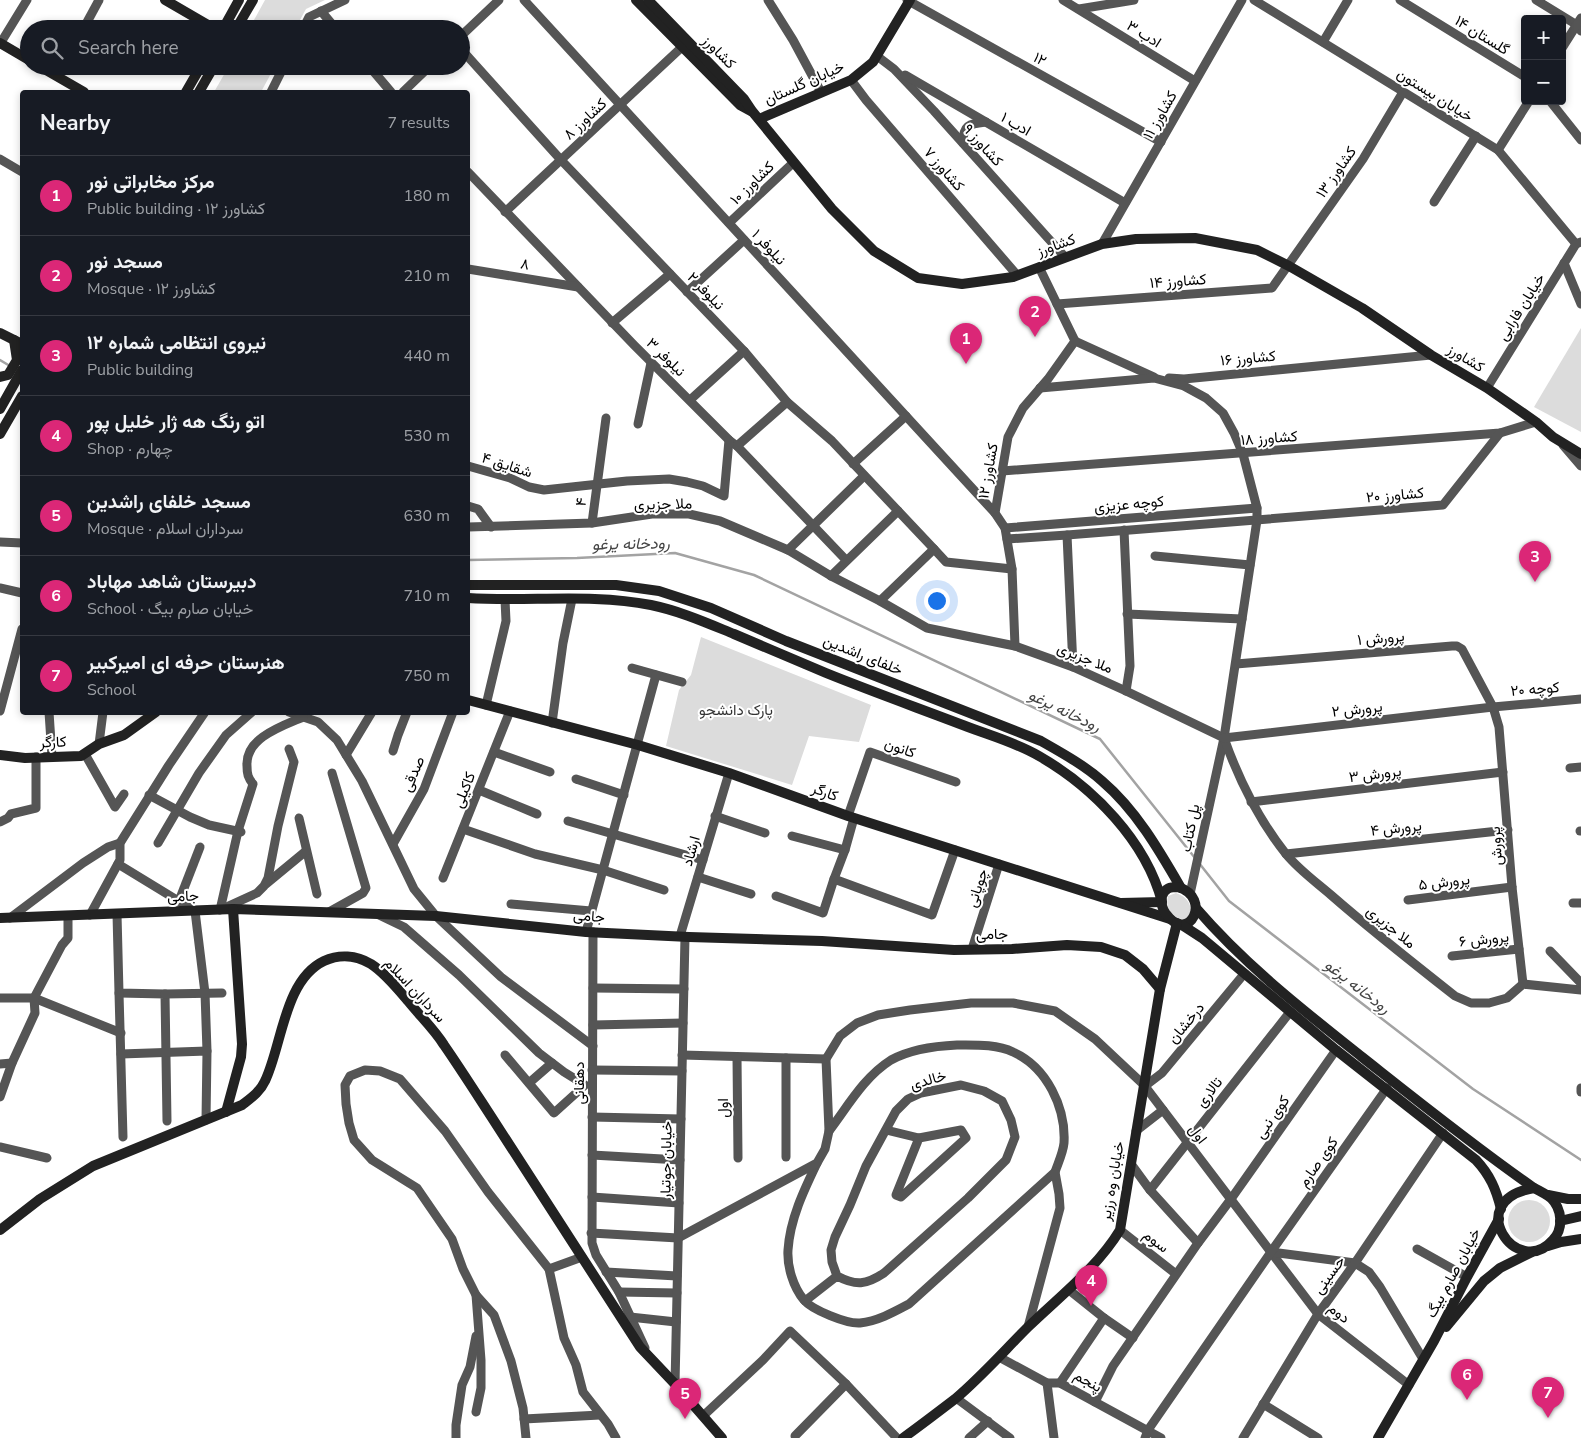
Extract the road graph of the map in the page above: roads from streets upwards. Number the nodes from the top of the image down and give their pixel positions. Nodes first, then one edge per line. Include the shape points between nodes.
1 (27, 0) edge
2 (99, 0) edge
3 (165, 0) edge
4 (239, 0) edge
5 (253, 0) edge
6 (345, 0) edge
7 (499, 0) edge
8 (524, 0) edge
9 (636, 0) edge
10 (648, 0) edge
11 (768, 0) edge
12 (909, 0) edge
13 (1063, 0) edge
14 (1134, 0) edge
15 (1242, 0) edge
16 (1254, 0) edge
17 (1348, 0) edge
18 (1400, 0) edge
19 (1536, 0) edge
20 (1079, 9) junction
21 (321, 11) junction
22 (88, 20) edge
23 (199, 20) edge
24 (228, 20) edge
25 (241, 20) edge
26 (308, 20) edge
27 (328, 20) edge
28 (1580, 25) edge
29 (470, 27) edge
30 (1322, 42) junction
31 (1566, 43) edge
32 (0, 44) edge
33 (682, 47) junction
34 (20, 55) edge
35 (877, 56) junction
36 (470, 59) edge
37 (894, 69) junction
38 (55, 75) edge
39 (196, 75) edge
40 (209, 75) edge
41 (280, 75) edge
42 (377, 75) edge
43 (421, 75) edge
44 (1521, 75) edge
45 (851, 80) junction
46 (1195, 82) junction
47 (81, 90) edge
48 (187, 90) edge
49 (200, 90) edge
50 (272, 90) edge
51 (389, 90) edge
52 (405, 90) edge
53 (820, 92) junction
54 (1403, 92) junction
55 (620, 105) junction
56 (1526, 105) edge
57 (1553, 105) edge
58 (752, 111) junction
59 (759, 120) junction
60 (986, 122) junction
61 (1476, 136) junction
62 (1581, 140) edge
63 (1160, 142) junction
64 (963, 143) junction
65 (1498, 150) junction
66 (0, 159) edge
67 (561, 160) junction
68 (794, 162) junction
69 (20, 171) edge
70 (470, 174) edge
71 (1434, 202) dead end
72 (1125, 204) junction
73 (505, 212) junction
74 (729, 224) junction
75 (744, 240) junction
76 (1579, 243) edge
77 (1102, 244) junction
78 (1064, 257) junction
79 (1564, 263) junction
80 (1289, 266) junction
81 (1038, 267) junction
82 (470, 268) edge
83 (670, 274) junction
84 (1017, 275) junction
85 (578, 287) junction
86 (687, 292) junction
87 (1057, 304) junction
88 (1581, 304) edge
89 (612, 323) junction
90 (0, 333) edge
91 (1075, 341) junction
92 (18, 342) edge
93 (744, 351) junction
94 (1431, 354) junction
95 (651, 363) junction
96 (20, 374) edge
97 (3, 378) edge
98 (1154, 378) junction
99 (14, 385) junction
100 (1040, 388) junction
101 (1487, 388) junction
102 (20, 393) edge
103 (6, 398) junction
104 (690, 400) junction
105 (787, 402) junction
106 (0, 409) edge
107 (19, 409) edge
108 (906, 416) junction
109 (606, 418) dead end
110 (638, 424) dead end
111 (1539, 425) junction
112 (1500, 433) junction
113 (0, 434) edge
114 (1560, 441) junction
115 (733, 443) junction
116 (1581, 446) edge
117 (1243, 454) junction
118 (1581, 454) edge
119 (853, 464) junction
120 (1581, 466) edge
121 (470, 467) edge
122 (1002, 471) junction
123 (864, 476) junction
124 (598, 485) junction
125 (470, 507) edge
126 (1256, 508) junction
127 (898, 511) junction
128 (995, 513) junction
129 (1257, 520) junction
130 (592, 523) junction
131 (812, 525) junction
132 (470, 527) edge
133 (491, 527) junction
134 (1005, 528) junction
135 (1124, 530) junction
136 (1067, 535) junction
137 (1007, 539) junction
138 (0, 542) edge
139 (20, 543) edge
140 (934, 549) junction
141 (788, 550) junction
142 (1155, 556) dead end
143 (846, 560) junction
144 (1250, 565) junction
145 (1012, 569) junction
146 (831, 576) junction
147 (470, 585) edge
148 (0, 588) edge
149 (20, 593) edge
150 (470, 598) edge
151 (572, 599) junction
152 (505, 600) junction
153 (880, 601) junction
154 (1127, 614) junction
155 (1242, 619) junction
156 (20, 636) edge
157 (1015, 646) junction
158 (1236, 664) junction
159 (1073, 667) junction
160 (632, 668) dead end
161 (656, 675) junction
162 (682, 682) dead end
163 (1126, 690) junction
164 (1581, 699) edge
165 (470, 701) edge
166 (486, 705) junction
167 (1492, 707) junction
168 (0, 711) edge
169 (510, 711) junction
170 (49, 715) edge
171 (102, 715) edge
172 (152, 715) edge
173 (203, 715) edge
174 (249, 715) edge
175 (297, 715) edge
176 (370, 715) edge
177 (406, 715) edge
178 (452, 715) edge
179 (303, 717) junction
180 (552, 723) junction
181 (1224, 738) junction
182 (99, 744) junction
183 (638, 745) junction
184 (289, 749) dead end
185 (393, 751) dead end
186 (494, 752) junction
187 (85, 754) junction
188 (346, 754) junction
189 (0, 756) edge
190 (36, 757) junction
191 (52, 757) junction
192 (1581, 767) edge
193 (1570, 768) dead end
194 (550, 772) dead end
195 (1502, 772) junction
196 (332, 773) dead end
197 (729, 773) junction
198 (576, 780) dead end
199 (956, 782) dead end
200 (478, 790) junction
201 (124, 794) dead end
202 (149, 795) junction
203 (624, 795) junction
204 (1251, 802) junction
205 (178, 811) junction
206 (537, 814) dead end
207 (715, 816) junction
208 (851, 817) junction
209 (299, 818) dead end
210 (568, 821) dead end
211 (0, 822) edge
212 (463, 829) junction
213 (1508, 830) junction
214 (241, 832) junction
215 (765, 833) dead end
216 (613, 834) junction
217 (792, 836) dead end
218 (120, 843) junction
219 (158, 843) dead end
220 (393, 844) junction
221 (200, 847) dead end
222 (845, 850) junction
223 (955, 850) junction
224 (306, 851) junction
225 (1286, 854) junction
226 (703, 860) junction
227 (118, 864) junction
228 (999, 864) junction
229 (603, 870) junction
230 (698, 877) junction
231 (443, 878) dead end
232 (834, 879) junction
233 (264, 886) junction
234 (1512, 887) junction
235 (664, 890) dead end
236 (1185, 891) junction
237 (317, 894) dead end
238 (751, 894) dead end
239 (776, 896) dead end
240 (1408, 900) dead end
241 (179, 901) junction
242 (1162, 902) junction
243 (1121, 903) junction
244 (511, 904) dead end
245 (1196, 908) junction
246 (233, 909) junction
247 (220, 910) junction
248 (196, 911) junction
249 (591, 911) junction
250 (329, 912) junction
251 (117, 914) junction
252 (377, 914) junction
253 (90, 915) junction
254 (68, 916) junction
255 (436, 916) junction
256 (5, 918) edge
257 (1176, 922) junction
258 (589, 932) junction
259 (682, 936) junction
260 (1519, 949) junction
261 (972, 950) junction
262 (1550, 951) dead end
263 (1452, 956) dead end
264 (1580, 966) edge
265 (1572, 972) junction
266 (1244, 974) junction
267 (1581, 983) edge
268 (1523, 984) junction
269 (593, 988) junction
270 (684, 989) junction
271 (1160, 989) junction
272 (1581, 990) edge
273 (222, 993) dead end
274 (119, 994) junction
275 (165, 994) junction
276 (205, 994) junction
277 (0, 998) edge
278 (34, 998) junction
279 (1290, 1012) junction
280 (683, 1023) junction
281 (593, 1025) junction
282 (121, 1033) junction
283 (592, 1046) junction
284 (1336, 1050) junction
285 (207, 1051) junction
286 (165, 1052) junction
287 (120, 1054) junction
288 (505, 1055) dead end
289 (682, 1055) junction
290 (736, 1057) junction
291 (786, 1058) junction
292 (826, 1059) junction
293 (12, 1063) junction
294 (552, 1063) junction
295 (0, 1064) edge
296 (592, 1070) junction
297 (682, 1071) junction
298 (529, 1083) junction
299 (1144, 1085) junction
300 (588, 1087) junction
301 (1387, 1088) junction
302 (0, 1097) edge
303 (1163, 1110) junction
304 (226, 1112) junction
305 (592, 1118) junction
306 (681, 1119) junction
307 (206, 1120) junction
308 (167, 1121) dead end
309 (886, 1130) junction
310 (829, 1131) junction
311 (1136, 1132) junction
312 (1444, 1133) junction
313 (123, 1137) dead end
314 (919, 1138) junction
315 (1187, 1142) junction
316 (0, 1148) edge
317 (592, 1156) junction
318 (786, 1157) dead end
319 (47, 1158) dead end
320 (738, 1158) dead end
321 (680, 1160) junction
322 (817, 1162) junction
323 (1131, 1164) junction
324 (1055, 1172) junction
325 (1534, 1188) junction
326 (1150, 1190) junction
327 (1546, 1194) junction
328 (592, 1197) junction
329 (1231, 1199) junction
330 (1581, 1199) edge
331 (679, 1203) junction
332 (1500, 1214) junction
333 (1581, 1216) edge
334 (1560, 1221) junction
335 (1581, 1224) edge
336 (0, 1230) edge
337 (1120, 1230) junction
338 (591, 1233) junction
339 (678, 1238) junction
340 (1581, 1239) edge
341 (1198, 1243) junction
342 (1547, 1246) junction
343 (1418, 1249) dead end
344 (1533, 1251) junction
345 (1271, 1252) junction
346 (582, 1257) junction
347 (1355, 1263) junction
348 (548, 1269) junction
349 (606, 1272) junction
350 (1176, 1274) junction
351 (677, 1276) junction
352 (836, 1276) junction
353 (1467, 1277) junction
354 (1069, 1290) junction
355 (619, 1292) junction
356 (677, 1293) junction
357 (476, 1295) junction
358 (805, 1301) junction
359 (1318, 1314) junction
360 (630, 1317) junction
361 (1104, 1318) junction
362 (676, 1322) junction
363 (477, 1326) junction
364 (1028, 1327) junction
365 (1133, 1338) junction
366 (1434, 1341) junction
367 (650, 1357) junction
368 (999, 1357) junction
369 (1423, 1359) junction
370 (1060, 1382) junction
371 (1047, 1383) junction
372 (675, 1384) junction
373 (846, 1384) junction
374 (1409, 1385) junction
375 (956, 1398) junction
376 (1095, 1402) junction
377 (1263, 1404) junction
378 (476, 1412) dead end
379 (600, 1414) junction
380 (703, 1416) junction
381 (524, 1419) junction
382 (988, 1422) junction
383 (1146, 1434) edge
384 (795, 1436) dead end
385 (456, 1438) edge
386 (526, 1438) edge
387 (616, 1438) edge
388 (722, 1438) edge
389 (897, 1438) edge
390 (904, 1438) edge
391 (969, 1438) edge
392 (1010, 1438) edge
393 (1054, 1438) edge
394 (1161, 1438) edge
395 (1243, 1438) edge
396 (1318, 1438) edge
397 (1378, 1438) edge

1 - 32 street
2 - 22 street
3 - 23 street
4 - 24 street
5 - 25 street
6 - 21 street
7 - 29 street
8 - 55 street, نیلوفر ۱
9 - 33 street
10 - 58 street, کشاورز
11 - 53 street via 794,40
12 - 35 street, خیابان گلستان
12 - 63 street, ۱۲
13 - 20 street, ادب ۳
14 - 20 street
15 - 46 street, کشاورز ۱۱
16 - 30 street, خیابان بیستون
17 - 30 street
18 - 44 street, گلستان ۱۴
19 - 28 street
20 - 46 street, ادب ۳
21 - 26 street
21 - 27 street
28 - 31 street
30 - 54 street, خیابان بیستون
32 - 34 street
33 - 55 street, کشاورز ۸
33 - 58 street via 740,105
35 - 37 street, کشاورز ۹
35 - 45 street, خیابان گلستان
36 - 67 street, نیلوفر ۲
37 - 60 street, ادب ۱
37 - 64 street, کشاورز ۹
38 - 47 street
39 - 48 street
40 - 49 street
41 - 50 street
42 - 51 street
43 - 52 street
45 - 53 street, خیابان گلستان
45 - 84 street, کشاورز ۷
46 - 63 street, کشاورز ۱۱
53 - 59 street, خیابان گلستان
54 - 61 street, خیابان بیستون
54 - 80 street, کشاورز ۱۳
55 - 67 street, کشاورز ۸
55 - 74 street, نیلوفر ۱
56 - 65 street
57 - 62 street
58 - 59 street, کشاورز
59 - 68 street, کشاورز
60 - 64 street via 967,126
60 - 72 street, ادب ۱
61 - 65 street, خیابان بیستون
61 - 71 street
63 - 72 street, کشاورز ۱۱
64 - 78 street, کشاورز ۹
65 - 76 street, خیابان بیستون
66 - 69 street
67 - 73 street, کشاورز ۸
67 - 83 street, نیلوفر ۲
68 - 74 street, کشاورز ۱۰
68 - 84 street, کشاورز via 832,209 874,251 918,278 962,284
70 - 73 street, نیلوفر ۳
72 - 77 street, کشاورز ۱۱
73 - 85 street, نیلوفر ۳
74 - 75 street, نیلوفر ۱
75 - 86 street
75 - 108 street, نیلوفر ۱
76 - 79 street, خیابان فارابی
77 - 78 street, کشاورز
77 - 80 street, کشاورز via 1136,239 1196,238 1256,250
78 - 81 street, کشاورز
79 - 88 street
79 - 101 street, خیابان فارابی
80 - 87 street, کشاورز ۱۴ via 1272,288
80 - 94 street, کشاورز via 1362,308
81 - 84 street, کشاورز
81 - 87 street
82 - 85 street, ۸
83 - 86 street, نیلوفر ۲
83 - 89 street
85 - 89 street, نیلوفر ۳
86 - 93 street, نیلوفر ۲
87 - 91 street
89 - 95 street, نیلوفر ۳
90 - 92 street
91 - 98 street, کشاورز ۱۶
91 - 100 street, کشاورز ۱۲
92 - 97 street via 17,360
93 - 104 street
93 - 105 street, نیلوفر ۲
94 - 98 street, کشاورز ۱۶ via 1184,379
94 - 101 street, کشاورز
95 - 104 street, نیلوفر ۳
95 - 110 street
96 - 99 street
97 - 99 street
98 - 100 street
98 - 117 street, پل کتاب via 1184,386 1206,398 1223,413
99 - 102 street
99 - 103 street
100 - 122 street, کشاورز ۱۲ via 1023,408 1008,437
101 - 111 street, کشاورز
103 - 106 street
103 - 107 street
104 - 115 street, نیلوفر ۳
105 - 115 street
105 - 119 street, نیلوفر ۲
107 - 113 street
108 - 119 street
108 - 128 street, نیلوفر ۱
109 - 124 street, ۴
111 - 112 street, کشاورز ۱۸
111 - 114 street
111 - 116 street
112 - 117 street, کشاورز ۱۸
112 - 129 street, کشاورز ۲۰ via 1443,505
114 - 118 street
114 - 120 street
115 - 124 street, شقایق ۴ via 724,496 695,484 669,479
115 - 131 street, نیلوفر ۳
117 - 122 street, کشاورز ۱۸
117 - 126 street, پل کتاب
119 - 123 street, نیلوفر ۲
121 - 124 street, شقایق ۴ via 544,490
122 - 128 street, کشاورز ۱۲
123 - 127 street, نیلوفر ۲
123 - 131 street
124 - 130 street, ۴
125 - 133 street via 478,509
126 - 129 street, پل کتاب
126 - 134 street, کوچه عزیزی
127 - 140 street, نیلوفر ۲
127 - 143 street
128 - 134 street, کشاورز ۱۲
129 - 135 street, کشاورز ۲۰
129 - 144 street, پل کتاب
130 - 133 street, ملا جزیری
130 - 141 street, ملا جزیری via 652,514 688,514 720,521
131 - 141 street
131 - 143 street, نیلوفر ۳
132 - 133 street, ملا جزیری
134 - 137 street, کشاورز ۱۲
135 - 136 street, کشاورز ۲۰
135 - 154 street
136 - 137 street, کشاورز ۲۰
136 - 159 street
137 - 145 street, کشاورز ۱۲
138 - 139 street
140 - 145 street, نیلوفر ۲ via 946,562
140 - 153 street
141 - 146 street, ملا جزیری
142 - 144 street
143 - 146 street
144 - 155 street, پل کتاب
145 - 157 street, کشاورز ۱۲
146 - 153 street, ملا جزیری
147 - 236 street, خلفای راشدین via 616,585 659,591 711,608 786,641 1041,741 1072,758 1103,781 1133,813
148 - 149 street
150 - 152 street
151 - 152 street
151 - 180 street
151 - 242 street via 651,605 692,616 826,673 1038,755 1071,777 1108,809 1142,855
152 - 166 street via 506,621
153 - 157 street, ملا جزیری via 927,628
154 - 155 street
154 - 163 street via 1130,666
155 - 158 street, پل کتاب
156 - 168 street
157 - 159 street, ملا جزیری
158 - 167 street, پرورش ۱ via 1458,646
158 - 181 street, پل کتاب
159 - 163 street, ملا جزیری
160 - 161 street
161 - 162 street
161 - 183 street, دهقانی
163 - 181 street, ملا جزیری
164 - 167 street, کوچه ۲۰
165 - 166 street, کارگر
166 - 169 street, کارگر
167 - 181 street, پرورش ۲
167 - 195 street, پرورش via 1499,727
169 - 180 street, کارگر
169 - 186 street, کاکیلی
170 - 191 street
171 - 182 street
172 - 182 street, کارگر via 124,735
173 - 202 street
174 - 205 street via 226,735 199,773
175 - 179 street
176 - 188 street
177 - 185 street
178 - 220 street, صدقی via 424,789
179 - 188 street via 318,722
179 - 214 street via 270,733 250,751 246,759 248,777 253,784
180 - 183 street, کارگر
181 - 204 street, ملا جزیری
181 - 236 street, پل کتاب via 1196,866
182 - 187 street, کارگر
183 - 197 street, کارگر
183 - 203 street, دهقانی
184 - 233 street via 294,762
186 - 194 street
186 - 200 street, کاکیلی
187 - 191 street, کارگر
187 - 201 street via 115,807
188 - 220 street
189 - 190 street, کارگر
190 - 191 street, کارگر
190 - 211 street via 36,808 11,814
192 - 193 street
195 - 204 street, پرورش ۳
195 - 213 street, پرورش
196 - 250 street via 366,888 363,893
197 - 207 street, ارشاد
197 - 208 street, کارگر
198 - 203 street
199 - 208 street, کانون via 870,752
200 - 206 street
200 - 212 street, کاکیلی
202 - 205 street
202 - 218 street
203 - 216 street, دهقانی
204 - 225 street, ملا جزیری
205 - 214 street via 209,825
205 - 219 street
207 - 215 street
207 - 226 street, ارشاد
208 - 222 street
208 - 223 street, کارگر
209 - 224 street
210 - 216 street
212 - 229 street via 535,854
212 - 231 street, کاکیلی
213 - 225 street, پرورش ۴
213 - 234 street, پرورش
214 - 247 street
216 - 226 street
216 - 229 street, دهقانی
217 - 222 street
218 - 227 street
218 - 256 street via 83,863
220 - 255 street via 414,889
221 - 241 street
222 - 232 street
223 - 228 street, کارگر
223 - 232 street via 932,915
224 - 233 street
224 - 237 street
225 - 268 street, ملا جزیری via 1345,908 1455,996 1472,1003 1489,1003 1507,998
226 - 230 street, ارشاد
227 - 241 street
227 - 253 street
228 - 243 street, کارگر
228 - 261 street, چوپانی
229 - 235 street
229 - 249 street, دهقانی
230 - 238 street
230 - 259 street, ارشاد
232 - 239 street via 823,913
233 - 247 street via 257,893
234 - 240 street, پرورش ۵
234 - 260 street, پرورش
236 - 242 street via 1174,887 1166,890
236 - 245 street
241 - 248 street
242 - 243 street
242 - 257 street via 1165,912
243 - 257 street, کارگر
244 - 249 street
245 - 257 street via 1192,922
245 - 325 street via 1281,993 1424,1107
246 - 247 street, جامی
246 - 250 street, جامی
246 - 304 street via 242,1044
247 - 248 street, جامی
248 - 251 street, جامی
248 - 276 street
249 - 258 street, دهقانی
250 - 252 street, جامی
251 - 253 street, جامی
251 - 274 street
252 - 255 street, جامی
252 - 294 street via 404,927
253 - 254 street, جامی
254 - 256 street, جامی
254 - 278 street via 68,938
255 - 258 street, جامی
255 - 283 street via 501,977
257 - 266 street, کارگر via 1202,938
257 - 271 street, خیابان وه رزیر
258 - 259 street, جامی
258 - 269 street, دهقانی
259 - 261 street, جامی
259 - 270 street, خیابان جوتیار
260 - 263 street, پرورش ۶
260 - 268 street, پرورش
261 - 271 street, جامی via 1067,945 1101,947 1125,955 1143,969
262 - 265 street
264 - 265 street
265 - 267 street
266 - 279 street, کارگر
266 - 299 street, درخشان via 1162,1073
268 - 272 street
269 - 270 street
269 - 281 street, دهقانی
270 - 280 street, خیابان جوتیار
271 - 299 street, خیابان وه رزیر
273 - 276 street
274 - 275 street
274 - 282 street
275 - 276 street
275 - 286 street
276 - 285 street
277 - 278 street
278 - 282 street
278 - 293 street via 35,1013
279 - 284 street, کارگر
279 - 315 street, تالاری
280 - 281 street
280 - 289 street, خیابان جوتیار
281 - 283 street, دهقانی
282 - 287 street
283 - 296 street, دهقانی
284 - 301 street, کارگر
284 - 329 street, کوی نبی
285 - 286 street
285 - 307 street
286 - 287 street
286 - 308 street
287 - 313 street
288 - 298 street
289 - 290 street
289 - 297 street, خیابان جوتیار
290 - 291 street
290 - 320 street, اول
291 - 292 street
291 - 318 street
292 - 299 street, اول via 840,1036 857,1023 878,1015 971,1003 1013,1003 1055,1011 1095,1039
292 - 310 street
293 - 295 street
293 - 302 street
294 - 298 street
294 - 300 street
296 - 297 street
296 - 300 street, دهقانی
297 - 306 street, خیابان جوتیار
298 - 300 street via 554,1113
299 - 303 street, اول
299 - 311 street, خیابان وه رزیر
300 - 305 street, دهقانی
301 - 312 street, کارگر
301 - 345 street, کوی صارم
303 - 311 street
303 - 315 street, اول
304 - 307 street, سرداران اسلام
304 - 346 street, سرداران اسلام via 256,1095 265,1081 287,1011 307,975 332,958 351,956 360,959 371,964 396,987 443,1043
305 - 306 street
305 - 317 street, دهقانی
306 - 321 street, خیابان جوتیار
307 - 336 street, سرداران اسلام via 93,1166 40,1199
309 - 314 street
309 - 352 street, خالدی via 866,1166 835,1237 831,1250
309 - 352 street, خالدی via 896,1111 908,1099 961,1085 984,1091 1002,1101 1015,1137 1006,1160 875,1280 863,1284
310 - 322 street
310 - 324 street via 862,1085 893,1060 932,1046 995,1047 1013,1052 1032,1064 1053,1090 1064,1144
311 - 323 street, خیابان وه رزیر
312 - 332 street, کارگر via 1485,1170 1497,1194
312 - 347 street, حسینی
314 - 314 street via 961,1130 966,1138 901,1197 896,1195
315 - 326 street, تالاری
315 - 329 street, اول
316 - 319 street
317 - 321 street
317 - 328 street, دهقانی
321 - 331 street, خیابان جوتیار
322 - 339 street
322 - 358 street via 802,1194 788,1250 790,1270
323 - 326 street
323 - 337 street, خیابان وه رزیر
324 - 358 street via 909,1304 887,1316 852,1322 838,1319
324 - 364 street via 1060,1208
325 - 327 street
325 - 332 street via 1514,1193 1506,1200
326 - 341 street
327 - 330 street
327 - 334 street via 1557,1206
328 - 331 street
328 - 338 street, دهقانی
329 - 341 street, کوی نبی
329 - 345 street, دوم
331 - 339 street, خیابان جوتیار
332 - 344 street via 1500,1228 1508,1243 1524,1251
332 - 353 street, خیابان صارم بیگ
333 - 334 street
334 - 335 street
334 - 342 street via 1557,1235
337 - 350 street, سوم
337 - 354 street, خیابان وه رزیر via 1111,1245
338 - 339 street
338 - 349 street, دهقانی via 596,1255
339 - 351 street, خیابان جوتیار
340 - 342 street
341 - 350 street, کوی نبی
342 - 344 street
343 - 353 street
344 - 366 street, خیابان صارم بیگ via 1500,1268 1484,1281
345 - 347 street
345 - 359 street, دوم
345 - 383 street, کوی صارم
346 - 348 street
346 - 367 street, سرداران اسلام via 640,1347
347 - 359 street, حسینی
347 - 369 street via 1369,1272 1380,1287
348 - 357 street via 445,1131 400,1078 365,1070 350,1076 345,1085 348,1124 354,1140 372,1160 417,1188 452,1239
348 - 379 street via 564,1338 584,1392
349 - 351 street
349 - 355 street, دهقانی
350 - 365 street, کوی نبی
351 - 356 street, خیابان جوتیار
352 - 358 street
353 - 366 street, خیابان صارم بیگ
354 - 361 street
354 - 364 street, خیابان وه رزیر
355 - 356 street
355 - 360 street, دهقانی
356 - 362 street, خیابان جوتیار
357 - 363 street
357 - 381 street via 494,1315 511,1361
359 - 374 street, دوم
359 - 377 street, حسینی
360 - 362 street
360 - 367 street, دهقانی
361 - 365 street
361 - 370 street
362 - 372 street, خیابان جوتیار
363 - 378 street via 481,1388
363 - 385 street via 470,1367 462,1385
364 - 368 street, خیابان وه رزیر
365 - 376 street, کوی نبی via 1112,1366
366 - 369 street, خیابان صارم بیگ
367 - 372 street, سرداران اسلام
368 - 371 street
368 - 375 street, خیابان وه رزیر
369 - 374 street, خیابان صارم بیگ
370 - 371 street, پنجم
370 - 376 street, پنجم
371 - 393 street
372 - 380 street, سرداران اسلام
373 - 380 street via 790,1331
373 - 384 street
373 - 389 street
374 - 397 street, خیابان صارم بیگ
375 - 382 street
375 - 390 street, خیابان وه رزیر
376 - 383 street, پنجم
377 - 395 street, حسینی
377 - 396 street
379 - 381 street
379 - 387 street
380 - 388 street, سرداران اسلام
381 - 386 street
382 - 391 street
382 - 392 street
383 - 394 street, پنجم

